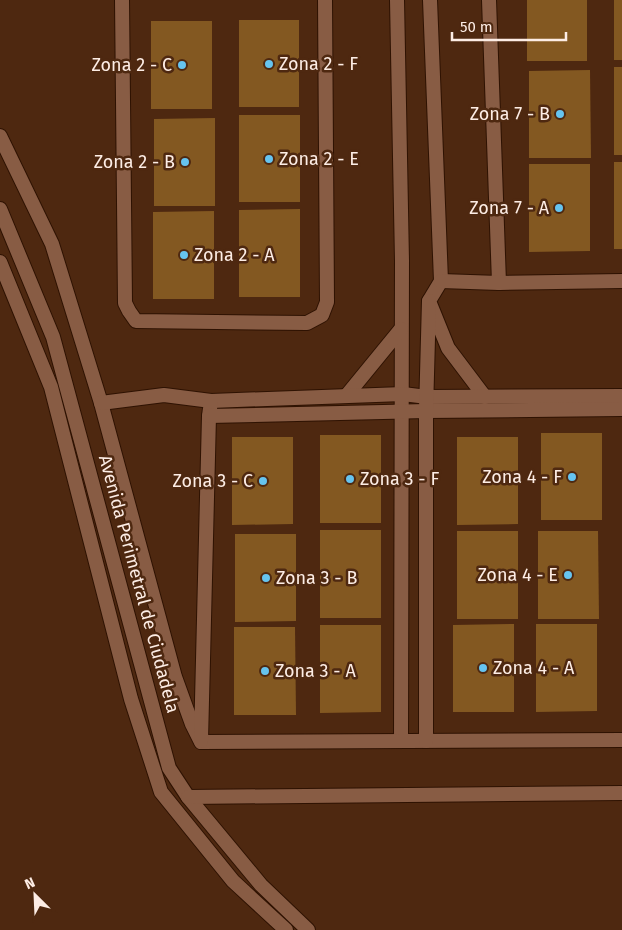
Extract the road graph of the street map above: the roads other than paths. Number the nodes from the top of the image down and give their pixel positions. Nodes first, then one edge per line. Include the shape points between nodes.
1 (122, 0) edge
2 (326, 0) edge
3 (397, 0) edge
4 (430, 0) edge
5 (489, 0) edge
6 (0, 136) edge
7 (0, 209) edge
8 (0, 262) edge
9 (441, 281) junction
10 (622, 281) edge
11 (499, 283) junction
12 (429, 301) junction
13 (401, 330) junction
14 (403, 394) junction
15 (347, 396) junction
16 (622, 396) edge
17 (485, 397) junction
18 (211, 401) junction
19 (102, 403) junction
20 (426, 404) junction
21 (622, 409) edge
22 (403, 411) junction
23 (209, 416) junction
24 (622, 740) edge
25 (402, 741) junction
26 (426, 741) junction
27 (201, 742) junction
28 (622, 793) edge
29 (188, 797) junction
30 (286, 930) edge
31 (308, 930) edge

1 - 2 street via 125,302 129,312 136,321 297,323 307,323 322,316 327,302
3 - 13 street
4 - 9 street
5 - 11 street
6 - 19 street via 52,244
7 - 29 street, Avenida Perimetral de Ciudadela via 53,337 169,768
8 - 30 street, Avenida Perimetral de Ciudadela via 51,387 131,699 161,792 233,881
9 - 11 street
9 - 12 street
10 - 11 street
12 - 17 street via 448,348
12 - 20 street
13 - 14 street
13 - 15 street
14 - 15 street
14 - 20 street
14 - 22 street
15 - 18 street
16 - 17 street
17 - 20 street
18 - 19 street via 164,395
18 - 23 street
19 - 27 street via 175,678
20 - 21 street
20 - 22 street
20 - 26 street
22 - 23 street
22 - 25 street
23 - 27 street
24 - 26 street
25 - 26 street
25 - 27 street
28 - 29 street
29 - 31 street, Avenida Perimetral de Ciudadela via 261,885

